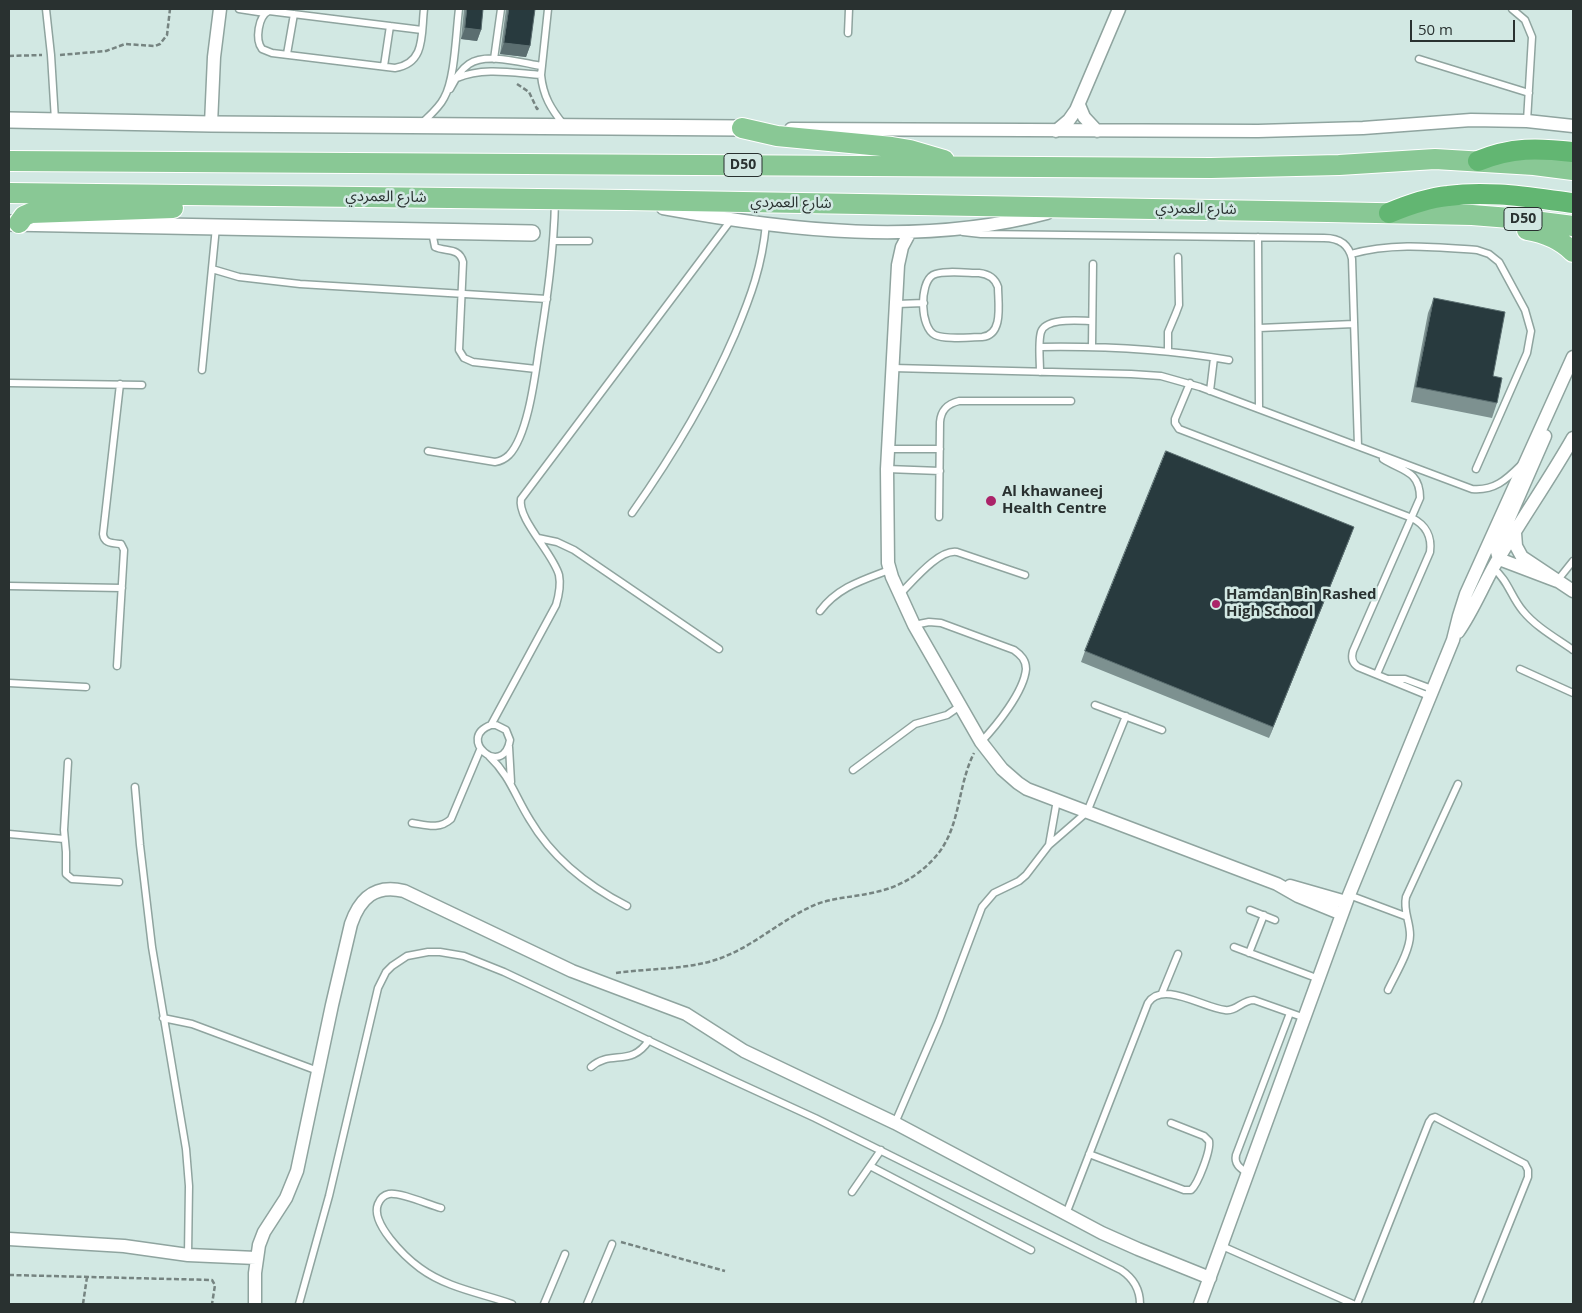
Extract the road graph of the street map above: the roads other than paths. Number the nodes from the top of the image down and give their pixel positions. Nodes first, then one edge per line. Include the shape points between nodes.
1 (46, 9) edge
2 (220, 9) edge
3 (239, 9) edge
4 (424, 9) edge
5 (459, 9) edge
6 (501, 9) edge
7 (548, 9) edge
8 (849, 9) edge
9 (1119, 9) edge
10 (1512, 9) edge
11 (265, 13) junction
12 (294, 14) junction
13 (390, 26) junction
14 (422, 30) junction
15 (848, 33) dead end
16 (287, 54) junction
17 (494, 59) junction
18 (1419, 59) dead end
19 (384, 66) junction
20 (542, 66) junction
21 (541, 75) junction
22 (457, 78) junction
23 (1529, 92) junction
24 (447, 93) junction
25 (1079, 104) junction
26 (9, 120) edge
27 (55, 121) junction
28 (1527, 121) junction
29 (211, 124) junction
30 (418, 126) junction
31 (1573, 126) edge
32 (566, 128) junction
33 (742, 128) junction
34 (1056, 131) junction
35 (1098, 131) junction
36 (1573, 152) edge
37 (1478, 160) junction
38 (9, 161) edge
39 (962, 167) junction
40 (1573, 170) edge
41 (9, 193) edge
42 (249, 196) junction
43 (555, 199) junction
44 (626, 200) junction
45 (1573, 203) edge
46 (1070, 207) junction
47 (1389, 213) junction
48 (1472, 215) junction
49 (731, 219) junction
50 (14, 223) edge
51 (766, 224) junction
52 (216, 226) junction
53 (1573, 226) edge
54 (955, 229) junction
55 (432, 231) junction
56 (910, 232) junction
57 (532, 233) dead end
58 (1258, 237) junction
59 (554, 241) junction
60 (590, 241) dead end
61 (1573, 252) edge
62 (1351, 254) junction
63 (1178, 257) dead end
64 (1093, 264) dead end
65 (212, 270) junction
66 (462, 294) junction
67 (547, 299) junction
68 (924, 303) junction
69 (897, 304) junction
70 (1092, 320) junction
71 (1354, 324) junction
72 (1259, 328) junction
73 (1092, 346) junction
74 (1041, 347) junction
75 (1168, 351) junction
76 (1214, 358) junction
77 (1573, 358) edge
78 (1229, 360) dead end
79 (893, 368) junction
80 (536, 369) junction
81 (202, 370) dead end
82 (1040, 372) junction
83 (9, 383) edge
84 (1190, 383) junction
85 (120, 384) junction
86 (142, 384) dead end
87 (1210, 390) junction
88 (1071, 402) dead end
89 (1259, 409) junction
90 (1573, 438) edge
91 (1358, 446) junction
92 (888, 449) junction
93 (940, 449) junction
94 (428, 451) dead end
95 (1376, 453) junction
96 (1525, 460) junction
97 (887, 469) junction
98 (1476, 469) dead end
99 (940, 471) junction
100 (632, 513) dead end
101 (939, 517) dead end
102 (1412, 518) junction
103 (1515, 533) junction
104 (538, 538) junction
105 (1573, 561) edge
106 (1496, 564) junction
107 (889, 570) junction
108 (1025, 575) dead end
109 (1557, 581) junction
110 (9, 586) edge
111 (122, 588) junction
112 (1573, 591) edge
113 (900, 594) junction
114 (820, 611) dead end
115 (914, 625) junction
116 (1453, 640) junction
117 (718, 649) dead end
118 (1573, 650) edge
119 (117, 666) dead end
120 (1520, 669) dead end
121 (1376, 674) junction
122 (9, 683) edge
123 (86, 687) dead end
124 (1430, 692) junction
125 (1573, 693) edge
126 (1096, 705) dead end
127 (960, 706) junction
128 (1126, 716) junction
129 (491, 725) junction
130 (1162, 730) dead end
131 (981, 742) junction
132 (509, 746) junction
133 (480, 750) junction
134 (488, 756) junction
135 (68, 762) dead end
136 (853, 770) dead end
137 (512, 784) junction
138 (1458, 784) dead end
139 (135, 786) dead end
140 (1057, 800) junction
141 (1087, 812) junction
142 (412, 823) dead end
143 (9, 834) edge
144 (64, 839) junction
145 (1049, 845) junction
146 (119, 882) dead end
147 (1346, 904) junction
148 (627, 906) dead end
149 (1250, 910) dead end
150 (1264, 915) junction
151 (1406, 916) junction
152 (1275, 920) dead end
153 (1234, 947) dead end
154 (1249, 952) junction
155 (1178, 954) dead end
156 (1319, 979) junction
157 (1388, 990) dead end
158 (1162, 993) junction
159 (1290, 1013) junction
160 (163, 1018) junction
161 (1305, 1018) junction
162 (650, 1040) junction
163 (591, 1067) dead end
164 (318, 1071) junction
165 (895, 1123) junction
166 (1171, 1123) dead end
167 (881, 1150) junction
168 (1089, 1154) junction
169 (870, 1166) junction
170 (1247, 1173) junction
171 (852, 1192) dead end
172 (441, 1208) dead end
173 (1066, 1214) junction
174 (9, 1239) edge
175 (612, 1244) road end
176 (1222, 1246) junction
177 (1031, 1250) dead end
178 (565, 1254) dead end
179 (188, 1255) junction
180 (256, 1258) junction
181 (1210, 1278) junction
182 (255, 1304) edge
183 (299, 1304) edge
184 (512, 1304) edge
185 (544, 1304) edge
186 (588, 1304) edge
187 (1140, 1304) edge
188 (1200, 1304) edge
189 (1353, 1304) edge
190 (1357, 1304) edge
191 (1477, 1304) edge

1 - 27 lane
2 - 29 street
3 - 11 lane
4 - 14 lane
5 - 24 lane
6 - 17 lane
7 - 20 lane
8 - 15 lane
9 - 25 street
10 - 23 lane via 1525,20 1532,37
11 - 12 lane
11 - 16 lane via 261,19 259,45 267,51
12 - 13 lane
12 - 16 lane
13 - 14 lane
13 - 19 lane
14 - 19 lane via 418,53 413,61 395,68
16 - 19 lane
17 - 20 lane
17 - 22 lane via 475,61
18 - 23 lane
20 - 21 lane
21 - 22 lane via 486,71
21 - 32 lane via 548,104
22 - 24 lane
23 - 28 lane
24 - 30 lane via 439,106
25 - 34 street via 1069,120
25 - 35 street via 1084,117
26 - 27 street
27 - 29 street
28 - 31 street
28 - 35 street via 1472,120 1258,131
29 - 30 street
30 - 32 street
32 - 33 street
33 - 34 street
33 - 39 main road via 777,136 910,150
34 - 35 street
36 - 37 highway via 1520,149
37 - 39 main road, D50 via 1211,168
37 - 40 main road, D50
38 - 39 main road, D50
41 - 42 main road, شارع العمردي / D50
42 - 43 main road, شارع العمردي / D50
42 - 50 main road via 220,204 189,207 31,213
43 - 44 main road, شارع العمردي / D50
43 - 59 lane
44 - 46 main road, شارع العمردي / D50
44 - 49 street
45 - 47 highway via 1467,194 1427,200
46 - 47 main road, شارع العمردي / D50
46 - 54 street via 1013,221
47 - 48 main road, شارع العمردي / D50
48 - 53 main road, شارع العمردي / D50
48 - 61 main road via 1548,234
49 - 51 street
49 - 104 lane via 521,499 522,512
50 - 52 street
51 - 56 street via 853,232
51 - 100 lane via 764,252 752,294 719,371 690,426
52 - 55 street
52 - 65 lane
54 - 56 street
54 - 58 lane via 981,234
55 - 57 street
55 - 66 lane via 436,247 455,251 462,257
56 - 69 street via 899,256
58 - 62 lane via 1335,239 1345,244
58 - 72 lane
59 - 60 lane
59 - 67 lane
62 - 71 lane
62 - 98 lane via 1393,246 1477,250 1494,258 1503,268 1528,317 1530,339 1527,353
63 - 75 lane via 1178,304 1168,332
64 - 70 lane
65 - 66 lane via 239,277 300,284
65 - 81 lane
66 - 67 lane
66 - 80 lane via 460,350 464,358 473,362
67 - 80 lane
68 - 68 lane via 926,324 935,335 986,336 997,325 998,287 993,278 984,274 942,273 932,276 925,283
68 - 69 lane
69 - 79 street
70 - 73 lane
70 - 74 lane via 1047,324 1042,330
71 - 72 lane
71 - 91 lane
72 - 89 lane
73 - 74 lane
73 - 75 lane
74 - 82 lane
75 - 76 lane
76 - 78 lane
76 - 87 lane
77 - 96 street
77 - 106 street via 1534,464 1498,542
79 - 82 lane
79 - 92 street
80 - 94 lane via 523,425 512,452 505,459 496,462
82 - 84 lane via 1146,375
83 - 85 lane
84 - 87 lane
84 - 102 lane via 1175,419 1183,431
85 - 86 lane
85 - 111 lane via 103,534 107,542 124,547
87 - 89 lane
88 - 93 lane via 953,403 941,416
89 - 91 lane
90 - 103 street
91 - 95 lane
92 - 93 lane
92 - 97 street
93 - 99 lane
95 - 96 lane via 1479,490 1499,484
95 - 102 lane via 1416,480 1420,498
96 - 116 street via 1466,594
97 - 99 lane
97 - 107 street
99 - 101 lane
102 - 121 lane via 1426,529 1430,552
102 - 121 lane via 1352,654 1355,665
103 - 106 street
103 - 109 street via 1516,546 1522,557
104 - 117 lane via 574,550
104 - 129 lane via 558,574 559,595 554,610
105 - 109 lane
106 - 109 street
106 - 116 street
106 - 118 lane via 1523,610
107 - 113 street
107 - 114 lane via 844,588
108 - 113 lane via 948,551
109 - 112 street
110 - 111 lane
111 - 119 lane
113 - 115 street
115 - 127 street
115 - 131 lane via 941,623 1014,650 1023,658 1026,669 1018,690 1003,718
116 - 124 street
120 - 125 lane
121 - 124 lane via 1389,679 1405,679
122 - 123 lane
124 - 147 street
126 - 128 lane
127 - 131 street
127 - 136 lane via 948,715 915,724
128 - 130 lane
128 - 141 lane
129 - 132 lane via 506,730
129 - 133 lane via 479,735
131 - 140 street via 1014,780 1027,789
132 - 134 lane via 501,755
132 - 137 lane
133 - 134 lane
133 - 142 lane via 451,819 437,826
134 - 137 lane
135 - 144 lane
137 - 148 lane via 531,822 557,856 590,884
138 - 151 lane via 1408,891
139 - 160 lane via 146,902
140 - 141 street
140 - 145 lane
141 - 145 lane
141 - 147 street via 1277,884 1306,889
143 - 144 lane
144 - 146 lane via 66,874 70,878
145 - 165 lane via 1026,875 994,893 982,907 939,1021
147 - 151 lane
147 - 156 street
149 - 150 lane
150 - 152 lane
150 - 154 lane
151 - 157 lane via 1410,940
153 - 154 lane
154 - 156 lane
155 - 158 lane
156 - 161 street
158 - 159 lane via 1224,1010 1234,1009 1250,1000
158 - 168 lane via 1148,1003
159 - 161 lane
159 - 170 lane via 1236,1155 1238,1166
160 - 164 lane via 192,1024
160 - 179 lane via 186,1149
161 - 170 street
162 - 163 lane via 630,1057 605,1059
162 - 167 lane
162 - 183 lane via 464,956 428,952 399,960 386,972 378,988 329,1196
164 - 165 street via 351,924 365,899 380,890 396,889 593,980 686,1014 744,1051
164 - 180 street via 298,1171 286,1198 264,1232
165 - 173 street
166 - 168 lane via 1210,1141 1210,1148 1191,1190
167 - 169 lane
167 - 187 lane via 1121,1270 1136,1285
168 - 173 lane
169 - 171 lane
169 - 177 lane
170 - 176 street
172 - 184 lane via 395,1194 384,1196 376,1210 387,1234 421,1269 448,1284
173 - 181 street via 1138,1249
174 - 179 street via 109,1245
175 - 186 lane
176 - 181 street
176 - 189 lane
178 - 185 lane
179 - 180 street
180 - 182 street
181 - 188 street
190 - 191 lane via 1432,1118 1525,1164 1528,1170

